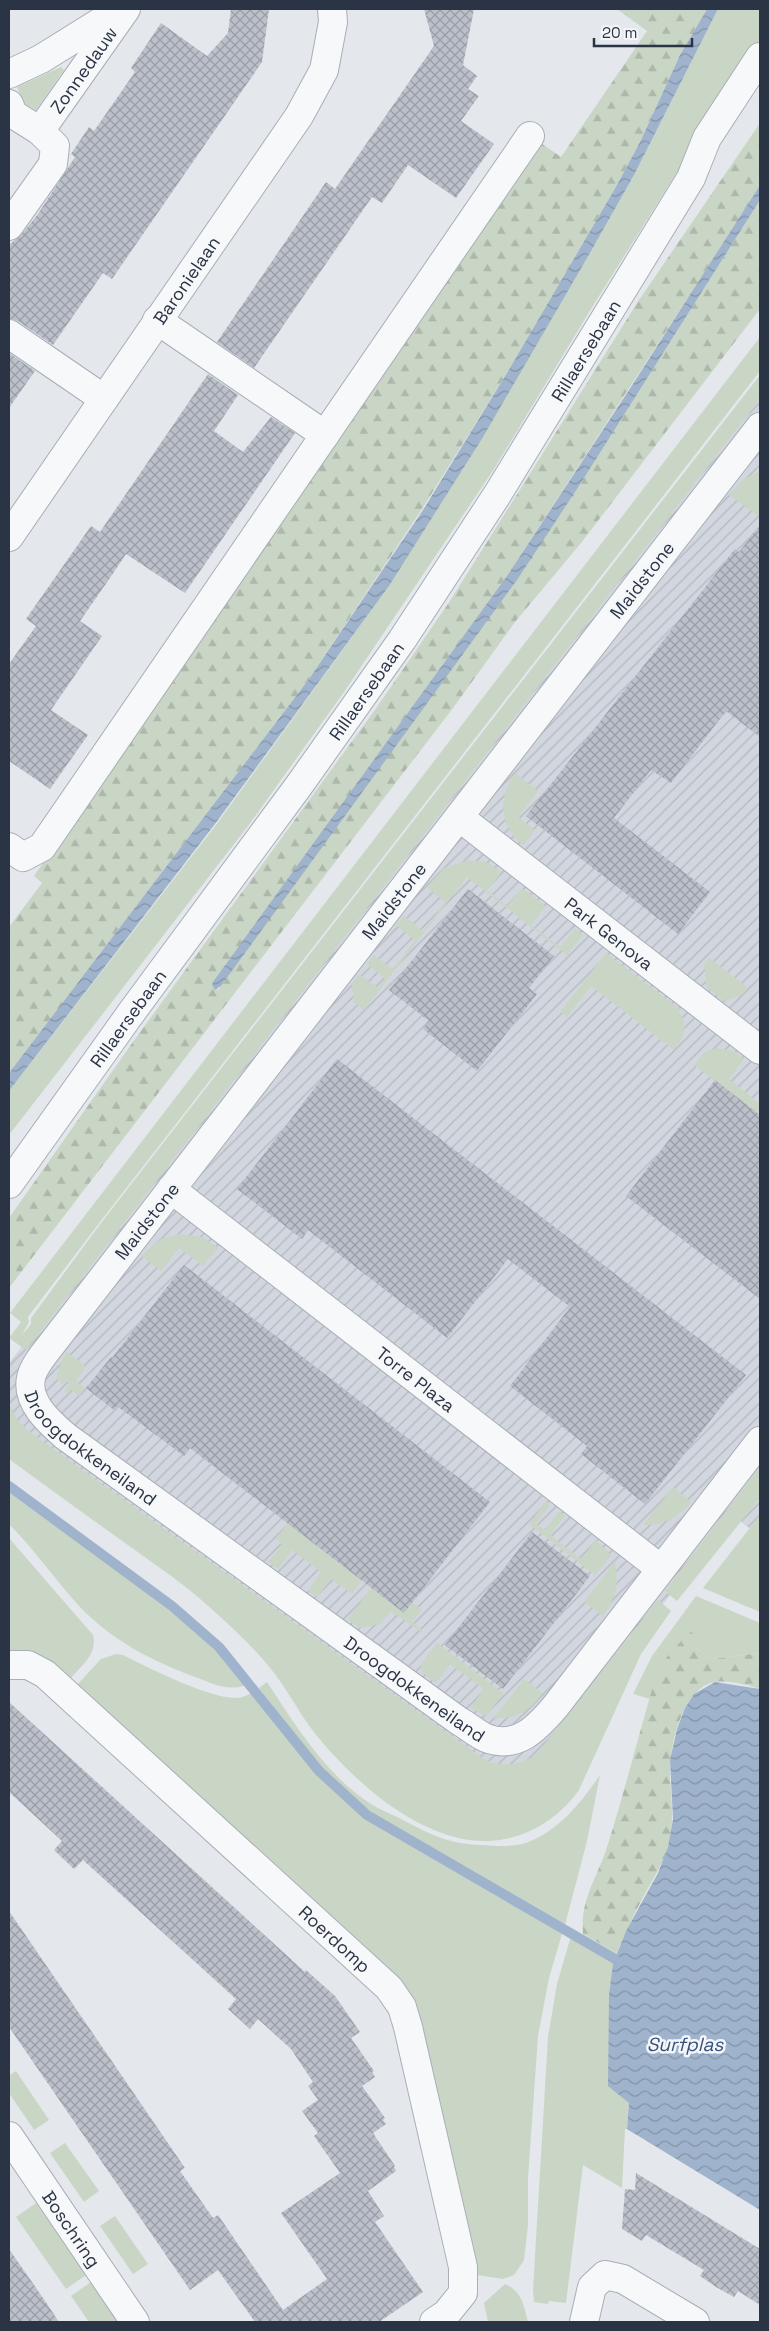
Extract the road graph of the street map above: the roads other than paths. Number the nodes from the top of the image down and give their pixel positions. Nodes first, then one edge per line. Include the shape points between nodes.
1 (121, 9) edge
2 (126, 9) edge
3 (332, 9) edge
4 (760, 57) edge
5 (9, 74) edge
6 (760, 90) edge
7 (9, 104) edge
8 (40, 131) junction
9 (530, 136) dead end
10 (691, 178) junction
11 (9, 226) edge
12 (157, 320) junction
13 (9, 334) edge
14 (104, 399) junction
15 (760, 426) edge
16 (325, 435) junction
17 (9, 537) edge
18 (459, 817) junction
19 (9, 847) edge
20 (760, 1050) edge
21 (9, 1184) edge
22 (171, 1189) junction
23 (31, 1376) joint
24 (760, 1441) edge
25 (661, 1569) junction
26 (9, 1665) edge
27 (9, 2136) edge
28 (135, 2322) edge
29 (434, 2322) edge
30 (584, 2322) edge
31 (695, 2322) edge

1 - 5 street, Zonnedauw via 41,59
2 - 8 street, Zonnedauw
3 - 12 street, Baronielaan via 333,22 324,70 299,116
4 - 10 street, Rillaersebaan via 707,138
6 - 10 street, Rillaersebaan via 720,147
7 - 8 street, Zonnedauw via 13,114
8 - 11 street, Zonnedauw via 55,146 52,164
9 - 16 street
10 - 21 street, Rillaersebaan via 497,495 402,640
12 - 14 street, Baronielaan
12 - 16 street
13 - 14 street
14 - 17 street, Baronielaan
15 - 18 street, Maidstone
16 - 19 street via 42,847 23,857
18 - 20 street, Park Genova
18 - 22 street, Maidstone
22 - 23 street, Maidstone via 51,1345
22 - 25 street, Torre Plaza
23 - 25 street, Droogdokkeneiland via 30,1386 40,1413 65,1436 486,1738 508,1742 533,1731
24 - 25 street, Droogdokkeneiland
26 - 29 street, Roerdomp via 28,1665 45,1674 389,1988 402,2007 463,2268 463,2293 446,2314
27 - 28 street, Boschring
30 - 31 street via 592,2287 605,2275 623,2279

